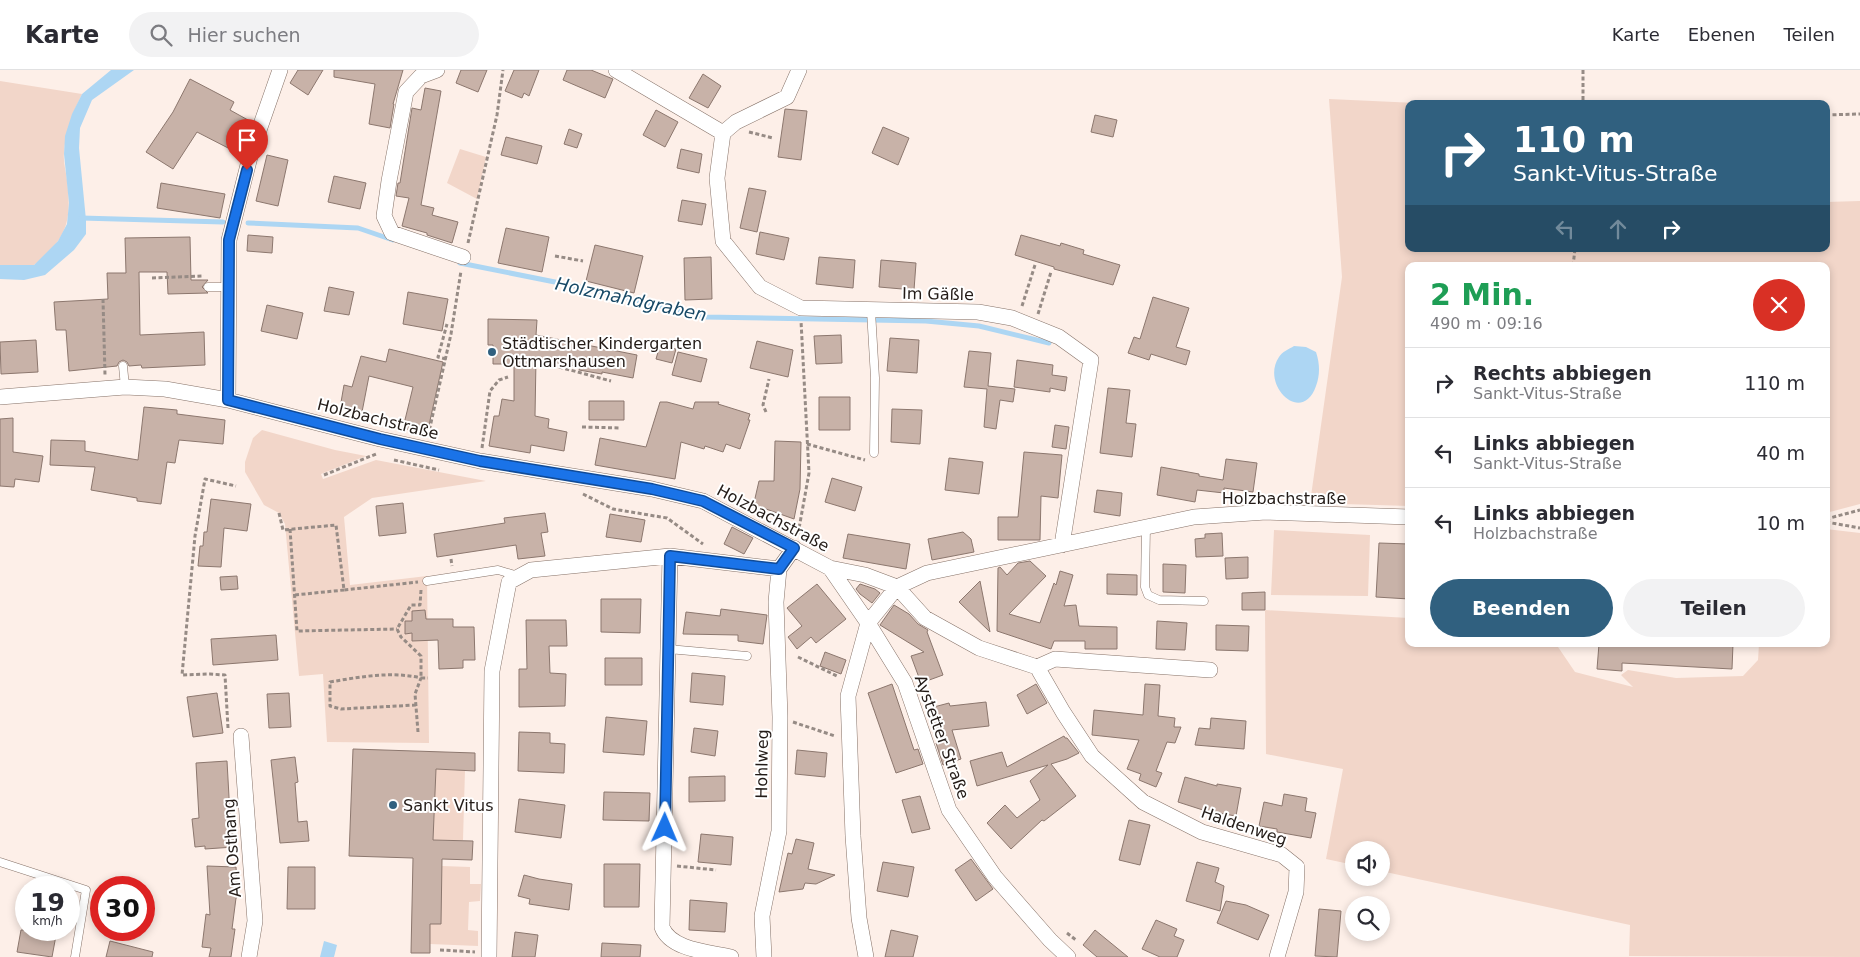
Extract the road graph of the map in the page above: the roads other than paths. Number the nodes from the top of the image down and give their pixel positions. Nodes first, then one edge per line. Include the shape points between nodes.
1 (280, 70) edge
2 (437, 70) edge
3 (616, 70) edge
4 (799, 70) edge
5 (723, 133) junction
6 (463, 257) road end
7 (210, 287) road end
8 (229, 287) junction
9 (871, 311) junction
10 (123, 366) dead end
11 (125, 387) junction
12 (0, 397) edge
13 (228, 400) junction
14 (874, 453) road end
15 (1405, 517) edge
16 (1146, 526) junction
17 (1062, 545) junction
18 (794, 548) junction
19 (670, 556) junction
20 (830, 568) junction
21 (779, 569) junction
22 (520, 576) junction
23 (427, 581) dead end
24 (897, 587) junction
25 (1204, 601) dead end
26 (868, 623) junction
27 (668, 649) junction
28 (747, 656) dead end
29 (1037, 667) junction
30 (1210, 670) dead end
31 (241, 736) road end
32 (0, 862) edge
33 (489, 955) edge
34 (75, 957) edge
35 (249, 957) edge
36 (731, 957) edge
37 (764, 957) edge
38 (866, 957) edge
39 (1068, 957) edge
40 (1277, 957) edge

1 - 8 street via 252,153 229,240
2 - 6 street via 421,76 406,92 384,216 392,233
3 - 5 street
4 - 5 street via 787,97 736,122
5 - 9 street, Im Gäßle via 717,178 723,241 760,287 801,308
7 - 8 lane
8 - 13 street
9 - 14 lane via 875,378
9 - 17 street, Im Gäßle via 978,312 1017,320 1060,336 1091,360
10 - 11 lane
11 - 12 street, Holzbachstraße
11 - 13 street, Holzbachstraße via 165,388
13 - 18 street, Holzbachstraße via 480,461 652,489 703,501
15 - 16 street, Holzbachstraße via 1266,512 1194,517
16 - 17 street, Holzbachstraße
16 - 25 lane via 1145,587 1148,595 1159,600
17 - 24 street, Holzbachstraße via 927,573
18 - 20 street, Holzbachstraße
18 - 21 street
19 - 21 street
19 - 22 street via 531,570
19 - 27 street
20 - 24 street, Holzbachstraße via 864,575
20 - 26 street, Aystetter Straße
21 - 37 street, Hohlweg via 776,602 779,831 762,916
22 - 23 lane via 498,570
22 - 33 street via 509,582 492,671
24 - 26 street
24 - 29 street via 926,618 979,648
26 - 38 street via 848,696 853,836 859,918
26 - 39 street, Aystetter Straße via 905,683 949,810 995,877
27 - 28 lane
27 - 36 street via 662,928 672,942
29 - 30 street via 1055,659
29 - 40 street, Haldenweg via 1092,756 1143,802 1202,832 1282,855 1297,867 1296,892
31 - 35 street, Am Osthang via 255,921
32 - 34 lane via 86,890

